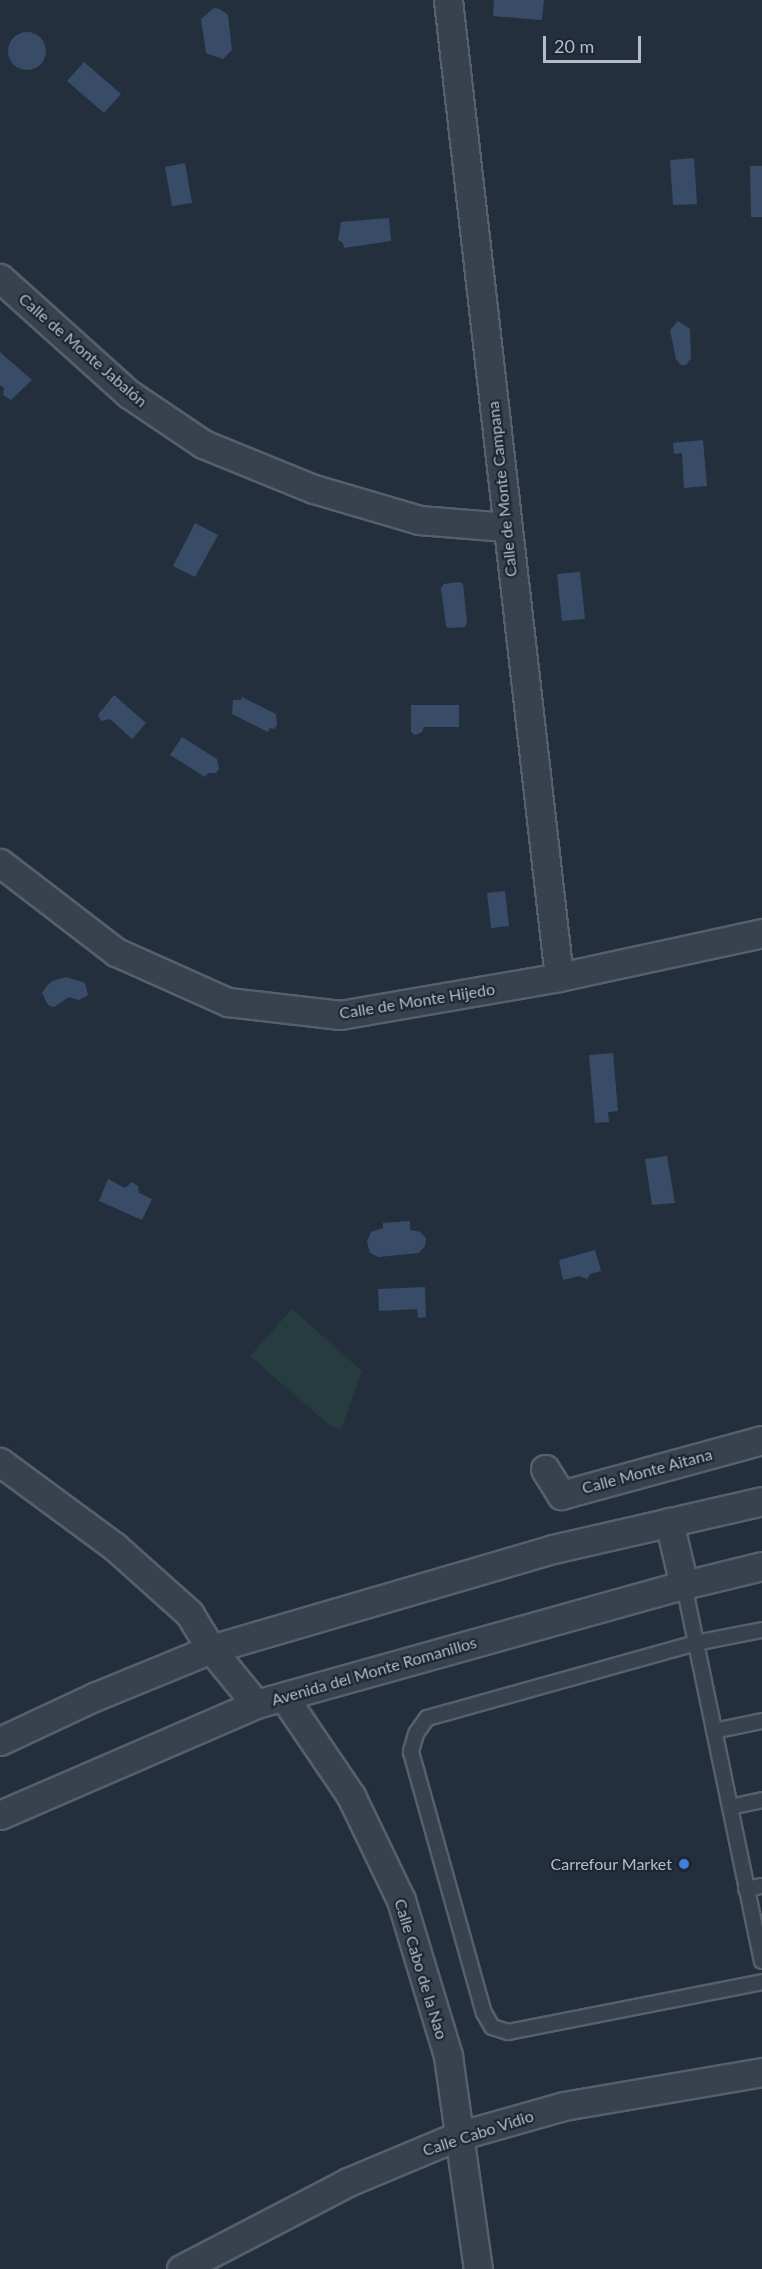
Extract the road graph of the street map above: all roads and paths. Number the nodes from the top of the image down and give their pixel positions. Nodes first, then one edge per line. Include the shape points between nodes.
1 (448, 0) edge
2 (0, 278) edge
3 (506, 527) junction
4 (0, 863) edge
5 (762, 933) edge
6 (559, 977) junction
7 (762, 1440) edge
8 (0, 1462) edge
9 (545, 1469) dead end
10 (762, 1501) edge
11 (669, 1522) junction
12 (762, 1566) edge
13 (684, 1585) junction
14 (762, 1630) edge
15 (696, 1643) junction
16 (211, 1650) junction
17 (284, 1697) junction
18 (256, 1704) junction
19 (762, 1721) edge
20 (714, 1731) junction
21 (0, 1741) edge
22 (762, 1800) edge
23 (730, 1807) junction
24 (0, 1815) edge
25 (762, 1886) edge
26 (746, 1889) junction
27 (762, 1962) edge
28 (762, 1982) edge
29 (762, 2072) edge
30 (458, 2136) junction
31 (181, 2269) edge
32 (478, 2269) edge

1 - 3 street, Calle de Monte Campana
2 - 3 street, Calle de Monte Jabalón via 129,394 203,444 314,489 419,520
3 - 6 street, Calle de Monte Campana
4 - 6 street, Calle de Monte Hijedo via 116,952 228,1002 340,1015
5 - 6 street, Calle de Monte Hijedo
7 - 9 street, Calle Monte Aitana via 561,1495
8 - 16 street via 114,1546 189,1613
10 - 11 street
11 - 13 street
11 - 16 street via 553,1549
12 - 13 street, Avenida del Monte Romanillos
13 - 15 lane
13 - 17 street, Avenida del Monte Romanillos
14 - 15 lane
15 - 20 lane
15 - 28 lane via 427,1718 416,1734 411,1752 484,2013 492,2027 508,2032
16 - 18 street
16 - 21 street via 94,1697
17 - 18 street, Avenida del Monte Romanillos
17 - 30 street, Calle Cabo de la Nao via 351,1796 401,1900 448,2056
18 - 24 street, Avenida del Monte Romanillos
19 - 20 lane
20 - 23 lane
22 - 23 lane
23 - 26 lane
25 - 26 lane
26 - 27 lane
29 - 30 street, Calle Cabo Vidio via 564,2106
30 - 31 street, Calle Cabo Vidio via 348,2182
30 - 32 street, Calle Cabo de la Nao

